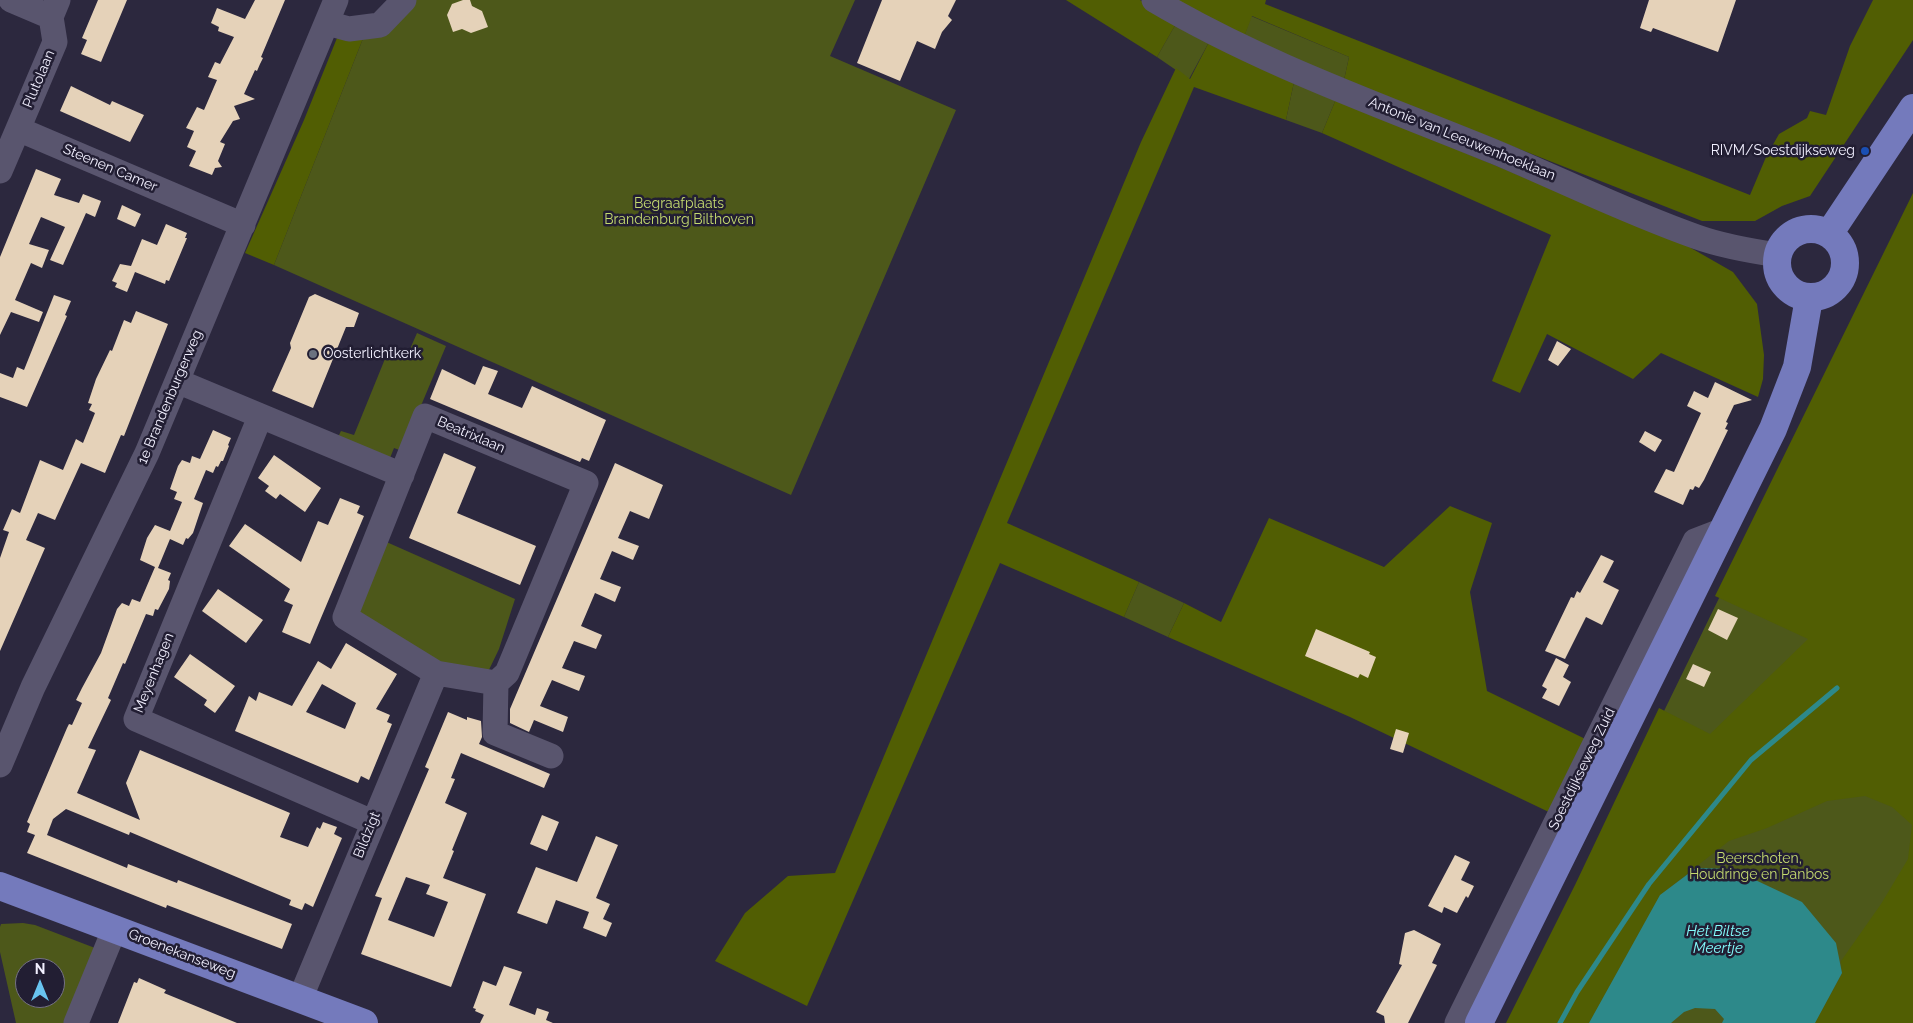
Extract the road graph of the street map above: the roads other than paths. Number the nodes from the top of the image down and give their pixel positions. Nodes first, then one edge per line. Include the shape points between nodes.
1 (11, 0) edge
2 (336, 0) edge
3 (404, 0) edge
4 (1154, 0) edge
5 (55, 9) edge
6 (327, 23) junction
7 (1913, 108) edge
8 (18, 129) junction
9 (0, 170) edge
10 (243, 225) junction
11 (1829, 234) junction
12 (1778, 255) junction
13 (1809, 298) junction
14 (177, 381) junction
15 (260, 417) junction
16 (402, 475) junction
17 (1721, 531) junction
18 (436, 673) junction
19 (496, 683) junction
20 (551, 756) dead end
21 (0, 765) edge
22 (372, 822) junction
23 (0, 886) edge
24 (115, 928) junction
25 (300, 999) junction
26 (76, 1023) edge
27 (363, 1023) edge
28 (1457, 1023) edge
29 (1479, 1023) edge

1 - 5 street
2 - 6 street, 1e Brandenburgerweg
3 - 6 street via 380,24 350,30
4 - 12 street, Antonie van Leeuwenhoeklaan via 1201,28 1268,59 1698,238
5 - 8 street, Plutolaan via 55,42
6 - 10 street, 1e Brandenburgerweg
7 - 11 main road
8 - 9 street
8 - 10 street, Steenen Camer
10 - 14 street, 1e Brandenburgerweg
11 - 12 main road via 1808,229 1797,232 1788,238
11 - 13 main road via 1844,251 1844,273 1831,291
12 - 13 main road via 1777,269 1781,280 1788,289
13 - 17 main road, Soestdijkseweg Zuid via 1797,367 1782,408
14 - 15 street
14 - 21 street, 1e Brandenburgerweg via 147,454 33,687
15 - 16 street
15 - 22 street, Meyenhagen via 136,719
16 - 18 street, Beatrixlaan via 345,617
16 - 19 street, Beatrixlaan via 425,416 586,483 507,673
17 - 28 street, Soestdijkseweg Zuid via 1695,541
17 - 29 main road, Soestdijkseweg Zuid
18 - 19 street, Beatrixlaan
18 - 22 street, Bildzigt
19 - 20 street via 495,733
22 - 25 street, Bildzigt
23 - 24 main road, Groenekanseweg
24 - 25 main road, Groenekanseweg
24 - 26 street
25 - 27 main road, Groenekanseweg

